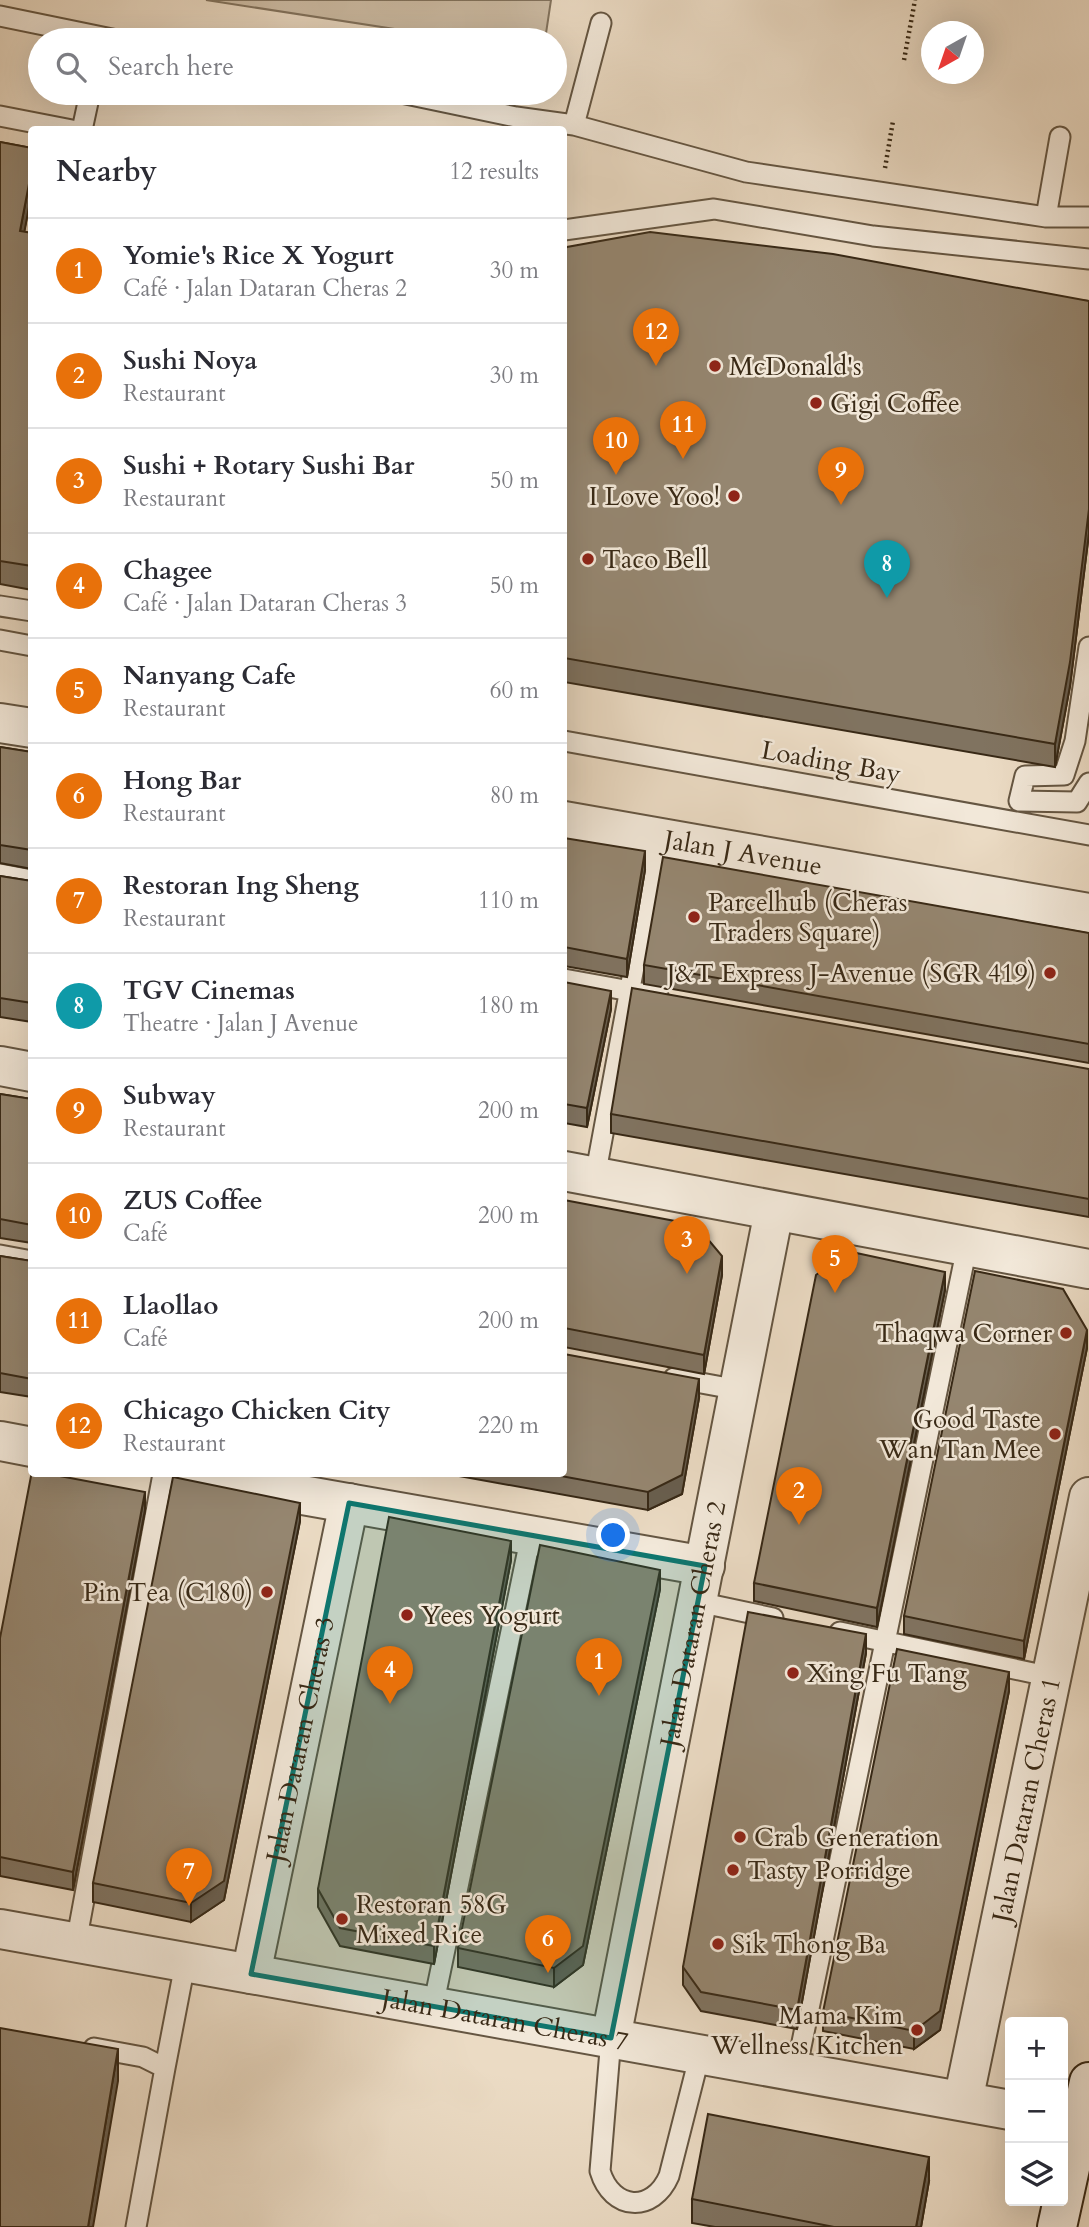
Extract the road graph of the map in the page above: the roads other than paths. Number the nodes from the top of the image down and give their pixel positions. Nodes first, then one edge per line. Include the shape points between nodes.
1 (0, 16) edge
2 (601, 23) dead end
3 (56, 28) edge
4 (87, 105) edge
5 (458, 105) edge
6 (0, 116) edge
7 (574, 125) junction
8 (51, 126) edge
9 (83, 126) edge
10 (1060, 137) dead end
11 (1089, 217) edge
12 (1046, 218) junction
13 (567, 230) edge
14 (1089, 259) edge
15 (0, 606) edge
16 (28, 610) edge
17 (0, 640) edge
18 (28, 645) edge
19 (1089, 648) edge
20 (0, 723) edge
21 (28, 727) edge
22 (567, 742) edge
23 (1089, 783) edge
24 (567, 822) edge
25 (1089, 835) edge
26 (658, 838) junction
27 (0, 874) edge
28 (28, 879) edge
29 (1089, 914) edge
30 (567, 980) edge
31 (630, 991) junction
32 (670, 999) edge
33 (0, 1066) edge
34 (28, 1071) edge
35 (579, 1174) edge
36 (774, 1211) junction
37 (967, 1247) junction
38 (0, 1255) edge
39 (28, 1260) edge
40 (1089, 1269) edge
41 (658, 1375) edge
42 (739, 1390) junction
43 (0, 1441) edge
44 (28, 1446) edge
45 (162, 1477) edge
46 (200, 1477) edge
47 (1089, 1497) edge
48 (349, 1503) junction
49 (531, 1535) junction
50 (701, 1584) junction
51 (791, 1622) edge
52 (818, 1628) edge
53 (885, 1642) junction
54 (1052, 1677) junction
55 (0, 1929) edge
56 (76, 1943) junction
57 (185, 1964) junction
58 (251, 1974) junction
59 (433, 2007) junction
60 (611, 2038) junction
61 (77, 2044) edge
62 (700, 2054) junction
63 (165, 2068) junction
64 (796, 2071) junction
65 (1089, 2084) edge
66 (1068, 2099) edge
67 (963, 2101) junction
68 (1005, 2109) edge
69 (1068, 2157) edge
70 (1060, 2206) edge
71 (136, 2227) edge
72 (1057, 2227) edge

1 - 3 lane
2 - 7 lane
4 - 9 lane
5 - 7 lane
6 - 8 lane
7 - 12 lane via 746,172
10 - 12 lane
11 - 12 lane
13 - 14 lane via 714,209 873,236
15 - 16 lane
17 - 18 lane
19 - 23 lane via 1075,741 1064,775 1025,776 1019,801 1077,802
20 - 21 street
22 - 25 lane, Loading Bay
24 - 26 street, Jalan J Avenue
26 - 29 street, Jalan J Avenue
26 - 31 lane
27 - 28 lane
30 - 31 lane
31 - 32 lane
31 - 35 lane
33 - 34 street
35 - 36 street
36 - 37 street
36 - 42 street, Jalan Dataran Cheras 2
37 - 40 street
37 - 53 lane
38 - 39 lane
41 - 42 lane
42 - 50 street, Jalan Dataran Cheras 2
43 - 44 street
45 - 56 lane
46 - 48 street
47 - 54 street, Jalan Dataran Cheras 1
48 - 49 street
48 - 58 street, Jalan Dataran Cheras 3
49 - 50 street
49 - 59 lane
50 - 51 lane
50 - 60 street, Jalan Dataran Cheras 2
52 - 53 lane
53 - 54 lane
53 - 64 lane
54 - 67 street, Jalan Dataran Cheras 1
55 - 56 street, Jalan Dataran Cheras 7
56 - 57 street, Jalan Dataran Cheras 7
57 - 58 street, Jalan Dataran Cheras 7
57 - 63 lane
58 - 59 street, Jalan Dataran Cheras 7
59 - 60 street, Jalan Dataran Cheras 7
60 - 62 street, Jalan Dataran Cheras 7
60 - 62 lane via 600,2171 609,2191 627,2202 649,2200 665,2186
61 - 63 lane via 143,2057
62 - 64 street, Jalan Dataran Cheras 7
63 - 71 lane
64 - 67 street, Jalan Dataran Cheras 7
65 - 66 street
65 - 69 street
67 - 68 street, Jalan Dataran Cheras 7
70 - 72 street

